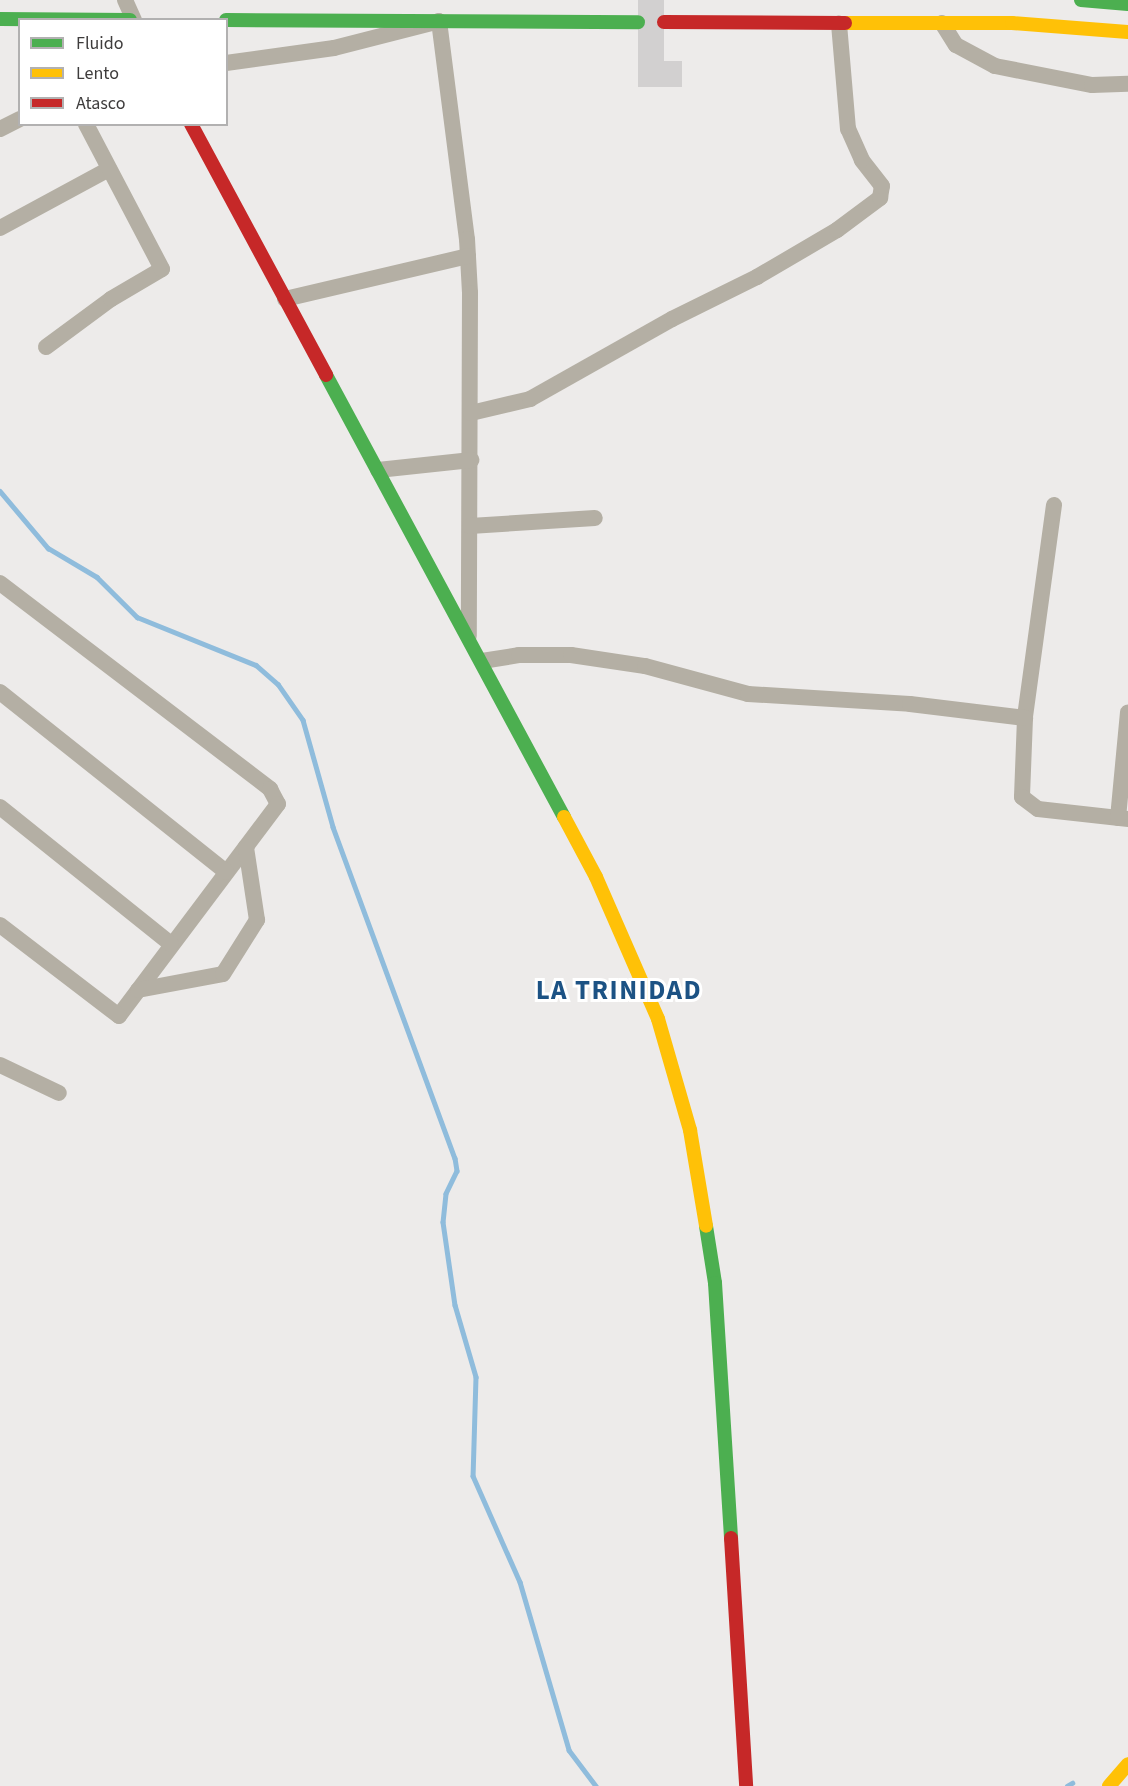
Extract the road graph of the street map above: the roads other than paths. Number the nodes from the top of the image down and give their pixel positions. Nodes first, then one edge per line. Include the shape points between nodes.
1 (125, 0) edge
2 (1081, 0) edge
3 (1128, 4) edge
4 (131, 18) edge
5 (0, 19) edge
6 (18, 19) edge
7 (228, 20) edge
8 (439, 21) junction
9 (638, 22) dead end
10 (664, 22) dead end
11 (839, 23) junction
12 (942, 23) junction
13 (1128, 32) edge
14 (228, 63) edge
15 (1128, 84) edge
16 (18, 120) edge
17 (87, 126) edge
18 (192, 126) edge
19 (0, 129) edge
20 (109, 169) junction
21 (0, 228) edge
22 (468, 256) junction
23 (285, 299) junction
24 (46, 347) dead end
25 (471, 413) junction
26 (471, 459) junction
27 (378, 470) junction
28 (1054, 506) dead end
29 (595, 518) dead end
30 (470, 526) junction
31 (3, 592) edge
32 (469, 636) junction
33 (482, 661) junction
34 (0, 692) edge
35 (1128, 712) edge
36 (1025, 718) junction
37 (0, 807) edge
38 (1123, 819) edge
39 (246, 847) junction
40 (226, 872) junction
41 (0, 925) edge
42 (171, 944) junction
43 (138, 990) junction
44 (0, 1065) edge
45 (59, 1093) dead end
46 (1128, 1764) edge
47 (746, 1786) edge
48 (1109, 1786) edge

1 - 4 street
2 - 3 main road
5 - 6 main road
7 - 8 main road
8 - 9 main road via 544,16
8 - 14 street via 334,48
8 - 22 street
10 - 11 main road via 764,17
11 - 12 main road
11 - 25 street via 848,129 862,160 882,186 880,198 837,230 757,278 672,319 530,399
12 - 13 main road via 1071,25
12 - 15 street via 956,45 995,66 1092,85
16 - 19 street
17 - 20 street
18 - 23 main road
20 - 21 street
20 - 24 street via 162,268 111,299
22 - 23 street
22 - 25 street
23 - 27 main road
25 - 26 street
26 - 27 street
26 - 30 street
27 - 32 main road
28 - 36 street
29 - 30 street
30 - 32 street
31 - 39 street via 270,789 278,804
32 - 33 main road
33 - 36 street via 519,655 571,655 645,666 732,692 910,704
33 - 47 main road via 597,877 624,937 658,1019 690,1130 715,1283
34 - 40 street
35 - 38 street
36 - 38 street via 1020,781 1027,804 1038,809
37 - 42 street
39 - 40 street
39 - 43 street via 257,920 223,974
40 - 42 street
41 - 43 street via 119,1016
42 - 43 street
44 - 45 street
46 - 48 main road

